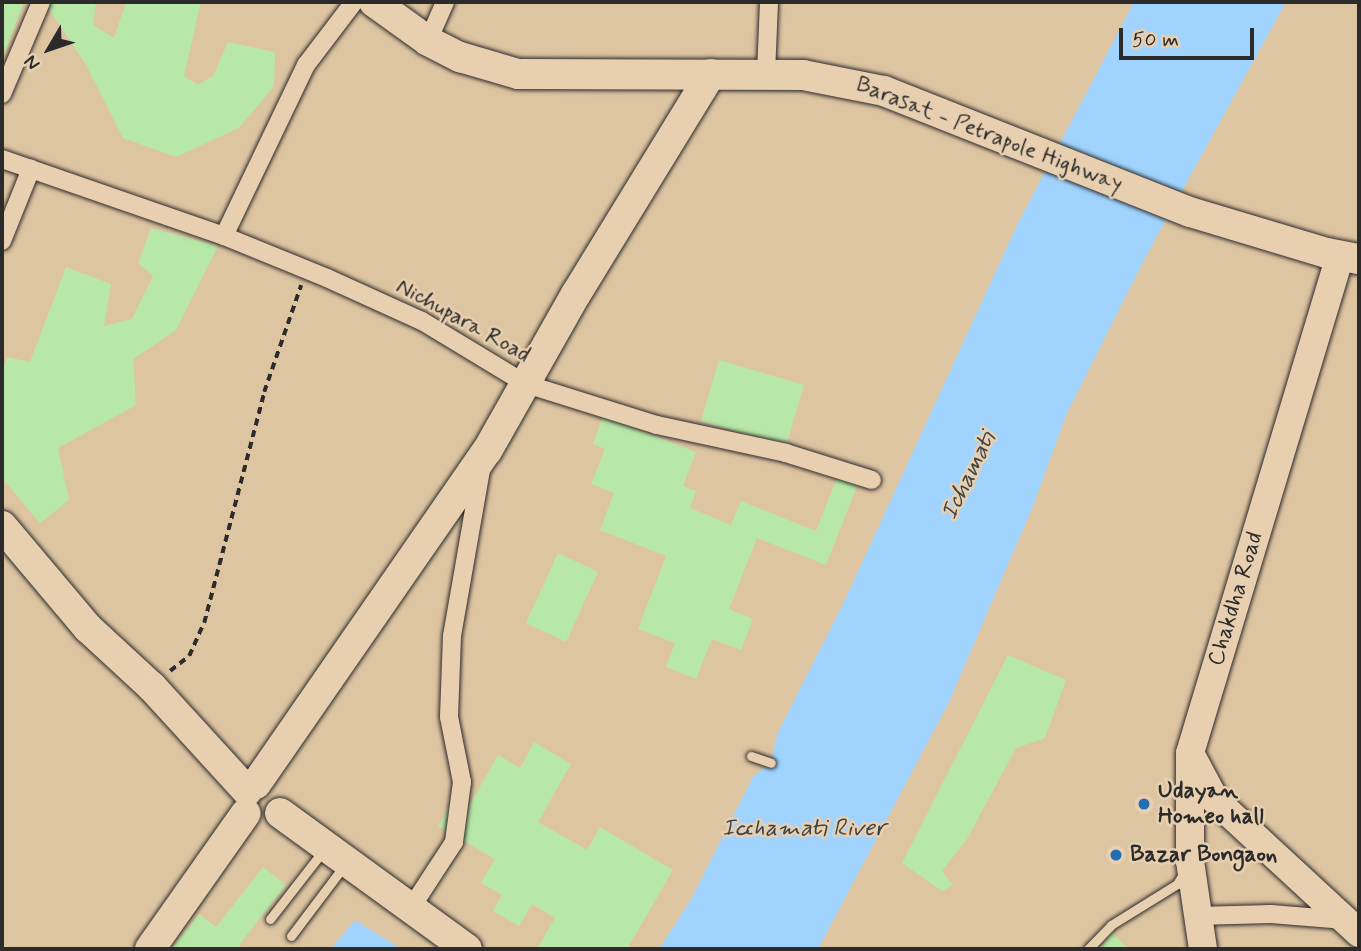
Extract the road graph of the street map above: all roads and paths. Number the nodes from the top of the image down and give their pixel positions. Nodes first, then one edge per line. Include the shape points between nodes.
1 (41, 2) edge
2 (354, 2) edge
3 (374, 2) edge
4 (445, 2) edge
5 (769, 2) edge
6 (428, 40) junction
7 (711, 74) junction
8 (766, 74) junction
9 (2, 94) edge
10 (2, 159) edge
11 (31, 169) junction
12 (224, 236) junction
13 (2, 241) edge
14 (1349, 257) edge
15 (307, 270) junction
16 (526, 384) junction
17 (487, 451) junction
18 (872, 480) dead end
19 (2, 526) edge
20 (152, 687) junction
21 (1190, 752) junction
22 (751, 756) dead end
23 (771, 763) dead end
24 (249, 796) junction
25 (336, 854) junction
26 (1190, 860) junction
27 (411, 908) junction
28 (1196, 916) junction
29 (270, 919) dead end
30 (1352, 927) edge
31 (291, 936) dead end
32 (150, 949) edge
33 (467, 949) edge
34 (1088, 949) edge
35 (1203, 949) edge

1 - 9 street
2 - 12 street via 306,65
3 - 6 highway, Barasat - Petrapole Highway
4 - 6 street
5 - 8 street
6 - 7 highway, Barasat - Petrapole Highway via 460,57 518,74
7 - 8 highway, Barasat - Petrapole Highway
7 - 16 highway
8 - 14 highway, Barasat - Petrapole Highway via 833,78 946,114 1190,212
10 - 11 street, Nichupara Road
11 - 12 street, Nichupara Road
11 - 13 street
12 - 15 street, Nichupara Road
14 - 21 main road, Chakdha Road
15 - 16 street, Nichupara Road via 422,320
15 - 20 path via 264,392 204,623 189,656
16 - 17 highway
16 - 18 street, Nichupara Road via 657,425 786,453
17 - 24 highway
17 - 27 street via 452,636 449,717 462,782 454,842
19 - 20 highway via 88,628
20 - 24 highway
21 - 26 main road, Chakdha Road
21 - 30 main road via 1216,800
22 - 23 lane
24 - 25 highway via 263,823 280,813
24 - 32 highway
25 - 27 highway
25 - 29 lane
25 - 31 lane
26 - 28 main road, Chakdha Road
26 - 34 lane via 1177,884 1111,925
27 - 33 highway
28 - 30 street via 1270,914
28 - 35 main road, Chakdha Road

